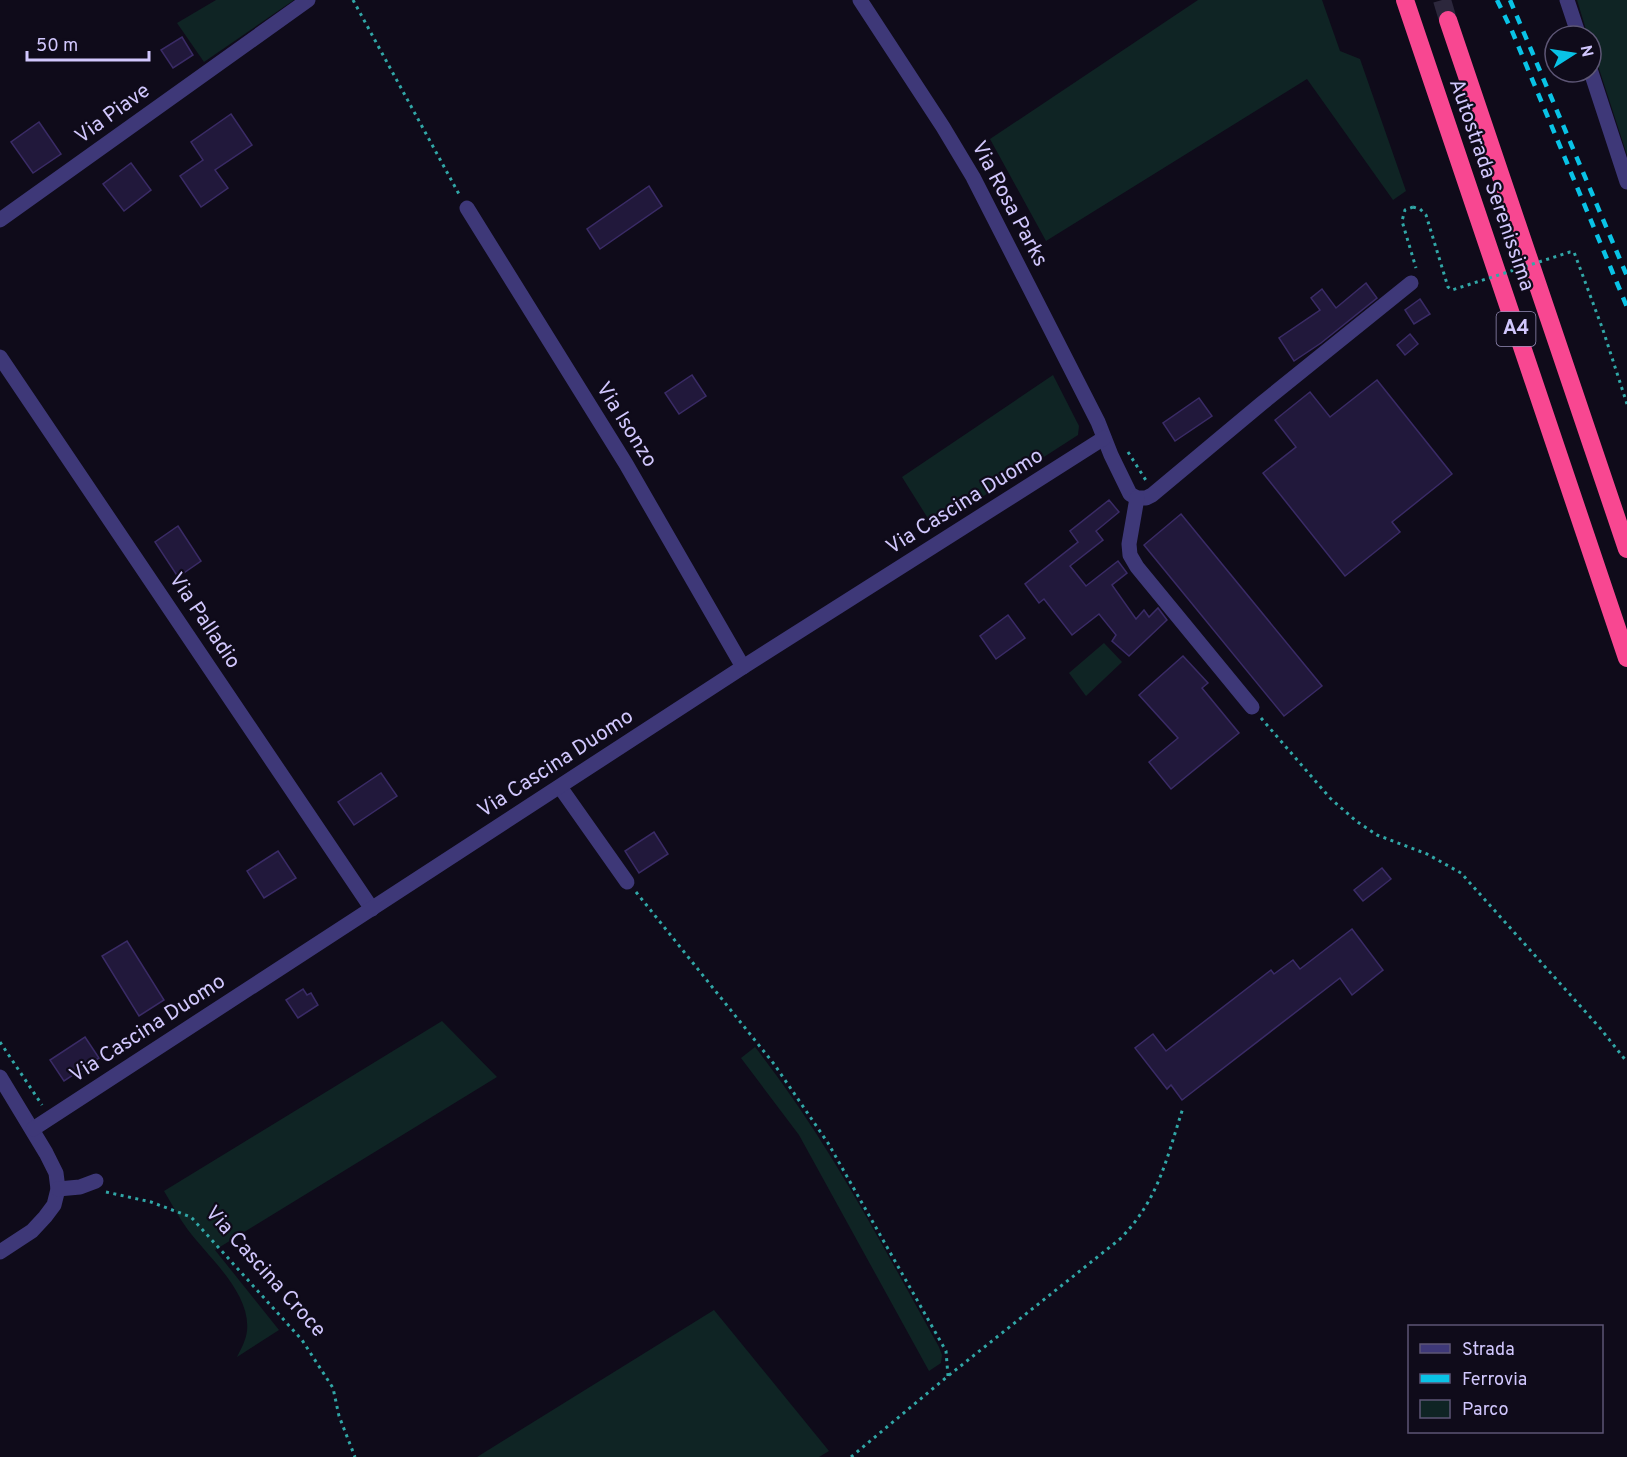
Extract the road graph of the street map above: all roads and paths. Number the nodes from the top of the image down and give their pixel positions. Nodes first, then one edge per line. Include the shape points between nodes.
1 (309, 0) edge
2 (353, 0) edge
3 (860, 0) edge
4 (1405, 0) edge
5 (1567, 0) edge
6 (1448, 20) tunnel mouth
7 (1575, 24) edge
8 (1595, 84) edge
9 (1627, 182) edge
10 (467, 208) joint
11 (0, 220) edge
12 (1414, 277) joint
13 (0, 357) edge
14 (1627, 404) edge
15 (1104, 438) junction
16 (1126, 447) dead end
17 (1152, 484) dead end
18 (1137, 498) junction
19 (1627, 549) edge
20 (1627, 658) edge
21 (743, 667) junction
22 (1252, 707) joint
23 (560, 787) junction
24 (627, 882) joint
25 (372, 909) junction
26 (0, 1042) edge
27 (1627, 1062) edge
28 (0, 1077) edge
29 (46, 1107) dead end
30 (1183, 1108) dead end
31 (33, 1129) junction
32 (96, 1181) dead end
33 (80, 1187) junction
34 (58, 1189) junction
35 (0, 1252) edge
36 (948, 1376) junction
37 (355, 1457) edge
38 (851, 1457) edge

1 - 11 street, Via Piave
2 - 10 path
3 - 15 street, Via Rosa Parks via 973,177
4 - 20 highway, Autostrada Serenissima / A4
5 - 7 street
6 - 19 highway, Autostrada Serenissima / A4
8 - 9 street
10 - 21 street, Via Isonzo via 627,464
12 - 14 path, bridge via 1402,221 1405,210 1413,207 1426,215 1452,290 1574,252
12 - 18 street via 1152,495
13 - 25 street, Via Palladio
15 - 18 street, Via Rosa Parks via 1130,494
15 - 21 street, Via Cascina Duomo
16 - 17 path via 1146,482
18 - 22 street via 1130,555
21 - 23 street, Via Cascina Duomo
22 - 27 path via 1330,798 1356,821 1377,835 1461,873
23 - 24 street
23 - 25 street, Via Cascina Duomo
24 - 36 path via 774,1064 828,1143 946,1351
25 - 31 street, Via Cascina Duomo
26 - 29 path via 40,1104
28 - 31 street
30 - 36 path via 1156,1191 1133,1226
31 - 34 street via 56,1173
32 - 33 street
33 - 34 street
33 - 37 path, Via Cascina Croce via 152,1202 191,1217 302,1340 333,1388
34 - 35 street via 54,1205 32,1231
36 - 38 path

